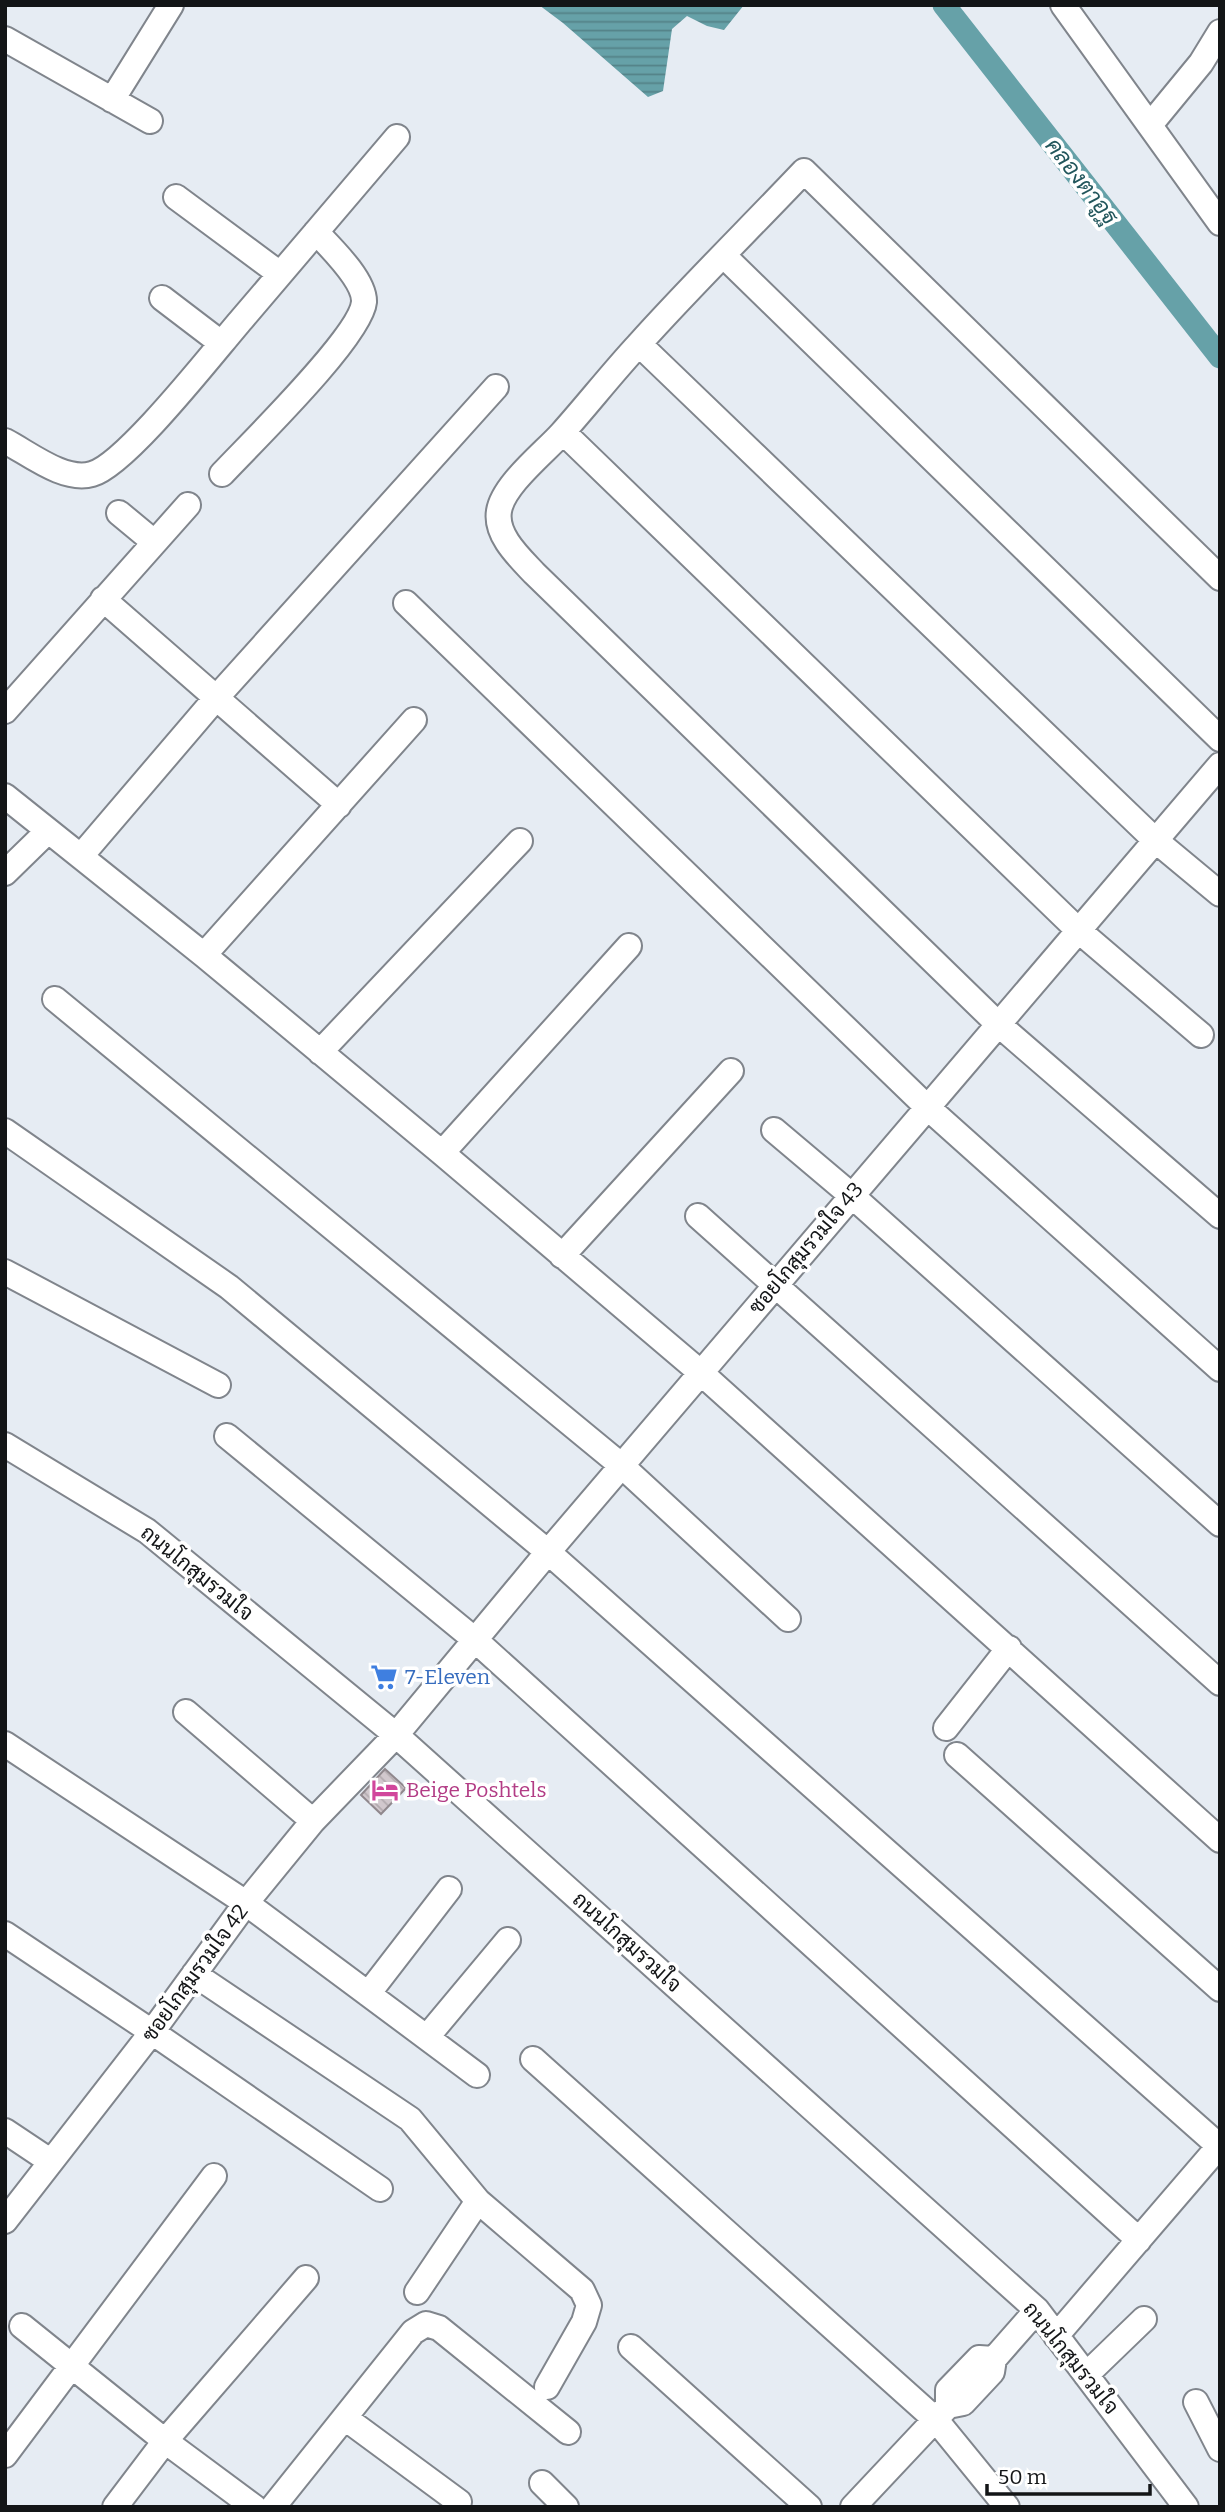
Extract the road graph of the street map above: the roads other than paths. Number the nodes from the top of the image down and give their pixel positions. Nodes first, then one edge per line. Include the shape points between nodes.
1 (171, 5) edge
2 (1063, 5) edge
3 (1220, 32) edge
4 (5, 40) edge
5 (112, 100) junction
6 (150, 121) dead end
7 (1150, 125) junction
8 (397, 137) dead end
9 (176, 197) dead end
10 (1220, 223) edge
11 (316, 232) junction
12 (724, 256) junction
13 (280, 274) junction
14 (162, 299) dead end
15 (221, 343) junction
16 (639, 344) junction
17 (496, 387) dead end
18 (563, 432) junction
19 (5, 441) edge
20 (222, 474) dead end
21 (188, 505) dead end
22 (119, 513) dead end
23 (154, 542) junction
24 (1220, 578) edge
25 (103, 599) junction
26 (406, 603) dead end
27 (216, 698) junction
28 (5, 711) edge
29 (414, 720) dead end
30 (1220, 739) edge
31 (1220, 765) edge
32 (5, 796) edge
33 (339, 805) junction
34 (48, 831) junction
35 (1155, 840) junction
36 (520, 841) dead end
37 (81, 856) junction
38 (5, 873) edge
39 (1220, 894) edge
40 (1078, 930) junction
41 (629, 946) dead end
42 (204, 955) junction
43 (55, 999) dead end
44 (998, 1024) junction
45 (1201, 1035) dead end
46 (320, 1052) junction
47 (731, 1071) dead end
48 (927, 1107) junction
49 (774, 1130) dead end
50 (5, 1131) edge
51 (443, 1153) junction
52 (851, 1195) junction
53 (698, 1216) dead end
54 (1220, 1216) edge
55 (562, 1256) junction
56 (5, 1272) edge
57 (776, 1284) junction
58 (1220, 1369) edge
59 (701, 1372) junction
60 (218, 1385) dead end
61 (227, 1436) dead end
62 (5, 1444) edge
63 (622, 1466) junction
64 (1220, 1524) edge
65 (548, 1552) junction
66 (788, 1619) dead end
67 (474, 1639) junction
68 (1009, 1648) junction
69 (1220, 1683) edge
70 (186, 1712) dead end
71 (946, 1728) dead end
72 (396, 1735) junction
73 (5, 1744) edge
74 (957, 1755) dead end
75 (313, 1821) junction
76 (1220, 1840) edge
77 (449, 1889) dead end
78 (246, 1903) junction
79 (5, 1934) edge
80 (508, 1940) dead end
81 (194, 1974) junction
82 (1220, 1989) edge
83 (368, 1994) junction
84 (152, 2032) junction
85 (427, 2037) junction
86 (533, 2059) dead end
87 (477, 2075) dead end
88 (5, 2131) edge
89 (1219, 2146) edge
90 (50, 2161) junction
91 (214, 2176) dead end
92 (380, 2189) dead end
93 (478, 2201) junction
94 (5, 2221) edge
95 (1139, 2240) junction
96 (306, 2278) dead end
97 (417, 2292) dead end
98 (1037, 2310) junction
99 (1144, 2319) dead end
100 (22, 2326) dead end
101 (1056, 2336) junction
102 (631, 2347) dead end
103 (72, 2368) junction
104 (1086, 2375) junction
105 (547, 2387) dead end
106 (1196, 2402) dead end
107 (942, 2413) junction
108 (345, 2418) junction
109 (568, 2432) dead end
110 (165, 2441) junction
111 (1220, 2449) edge
112 (5, 2455) edge
113 (542, 2483) dead end
114 (458, 2502) dead end
115 (115, 2507) edge
116 (254, 2507) edge
117 (273, 2507) edge
118 (566, 2507) edge
119 (809, 2507) edge
120 (853, 2507) edge
121 (1007, 2507) edge
122 (1186, 2507) edge

1 - 5 street
2 - 7 street
3 - 7 street
4 - 5 street
5 - 6 street
7 - 10 street
8 - 11 street
9 - 13 street
11 - 13 street
11 - 20 street via 360,286 364,302 336,351
12 - 16 street
12 - 24 street via 804,171
12 - 30 street
13 - 15 street
14 - 15 street
15 - 19 street via 165,410 112,463 95,473 79,476 61,471
16 - 18 street
16 - 35 street
17 - 27 street
18 - 40 street
18 - 44 street via 503,497 499,526 516,553
21 - 23 street
22 - 23 street
23 - 25 street
25 - 27 street
25 - 28 street
26 - 48 street
27 - 33 street
27 - 37 street
29 - 33 street
31 - 35 street, ซอยโกสุมรวมใจ 43
32 - 34 street
33 - 42 street
34 - 37 street
34 - 38 street
35 - 39 street
35 - 40 street, ซอยโกสุมรวมใจ 43
36 - 46 street
37 - 42 street
40 - 44 street, ซอยโกสุมรวมใจ 43
40 - 45 street
41 - 51 street
42 - 46 street
43 - 63 street
44 - 48 street, ซอยโกสุมรวมใจ 43
44 - 54 street
46 - 51 street
47 - 55 street
48 - 52 street, ซอยโกสุมรวมใจ 43
48 - 58 street
49 - 52 street
50 - 65 street via 229,1287
51 - 55 street
52 - 57 street, ซอยโกสุมรวมใจ 43
52 - 64 street
53 - 57 street
55 - 59 street
56 - 60 street
57 - 59 street, ซอยโกสุมรวมใจ 43
57 - 69 street
59 - 63 street, ซอยโกสุมรวมใจ 43
59 - 68 street
61 - 67 street
62 - 72 street, ถนนโกสุมรวมใจ via 147,1531
63 - 65 street, ซอยโกสุมรวมใจ 43
63 - 66 street
65 - 67 street, ซอยโกสุมรวมใจ 43
65 - 89 street
67 - 72 street, ซอยโกสุมรวมใจ 43
67 - 95 street
68 - 71 street
68 - 76 street
70 - 75 street
72 - 75 street, ซอยโกสุมรวมใจ 42
72 - 98 street, ถนนโกสุมรวมใจ
73 - 78 street
74 - 82 street
75 - 78 street, ซอยโกสุมรวมใจ 42
77 - 83 street
78 - 81 street, ซอยโกสุมรวมใจ 42
78 - 83 street
79 - 84 street
80 - 85 street
81 - 84 street, ซอยโกสุมรวมใจ 42
81 - 93 street via 410,2119
83 - 85 street
84 - 90 street, ซอยโกสุมรวมใจ 42
84 - 92 street
85 - 87 street
86 - 107 street
88 - 90 street
89 - 95 street
90 - 94 street, ซอยโกสุมรวมใจ 42
91 - 103 street
93 - 97 street
93 - 105 street via 582,2290 589,2305
95 - 101 street
96 - 110 street
98 - 101 street, ถนนโกสุมรวมใจ
98 - 107 street via 995,2359 979,2358 948,2390
99 - 104 street
100 - 103 street
101 - 104 street, ถนนโกสุมรวมใจ
102 - 119 street
103 - 110 street
103 - 112 street
104 - 122 street, ถนนโกสุมรวมใจ
106 - 111 street
107 - 120 street
107 - 121 street
108 - 109 street via 413,2332 426,2324 439,2329
108 - 114 street
108 - 117 street
110 - 115 street
110 - 116 street
113 - 118 street

